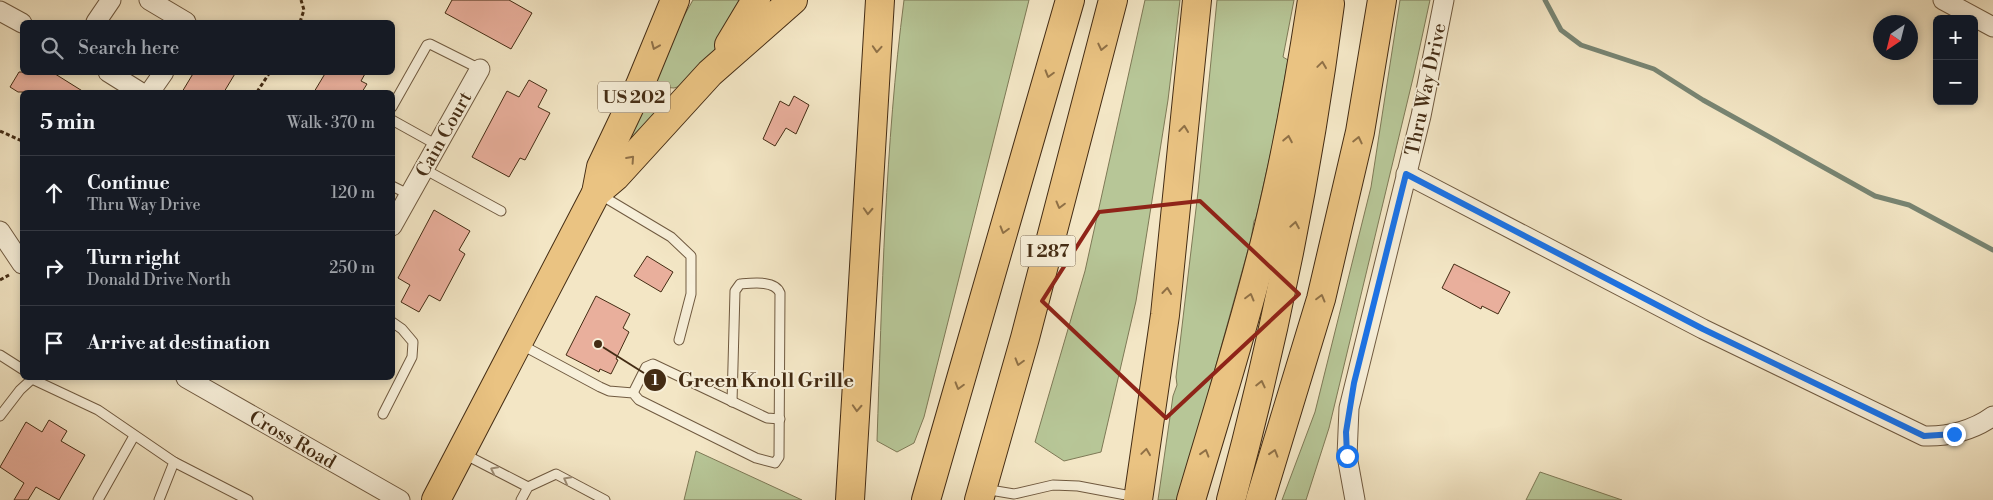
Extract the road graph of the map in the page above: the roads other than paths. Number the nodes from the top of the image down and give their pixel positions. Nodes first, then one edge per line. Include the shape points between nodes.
1 (111, 0) edge
2 (149, 0) edge
3 (675, 0) edge
4 (756, 0) edge
5 (793, 0) edge
6 (880, 0) edge
7 (1070, 0) edge
8 (1113, 0) edge
9 (1197, 0) edge
10 (1312, 0) edge
11 (1330, 0) edge
12 (1382, 0) edge
13 (1444, 0) edge
14 (1943, 0) edge
15 (0, 11) edge
16 (97, 20) edge
17 (183, 20) edge
18 (20, 22) edge
19 (1993, 27) edge
20 (480, 69) joint
21 (710, 73) junction
22 (113, 75) edge
23 (162, 75) edge
24 (640, 85) junction
25 (137, 90) edge
26 (151, 90) edge
27 (395, 102) edge
28 (679, 105) junction
29 (395, 122) edge
30 (437, 145) junction
31 (424, 170) junction
32 (1406, 174) junction
33 (395, 188) edge
34 (596, 193) junction
35 (410, 195) junction
36 (501, 211) dead end
37 (395, 221) edge
38 (0, 231) edge
39 (20, 261) edge
40 (395, 324) edge
41 (678, 340) dead end
42 (517, 343) junction
43 (0, 355) edge
44 (20, 368) edge
45 (30, 380) edge
46 (36, 380) edge
47 (194, 380) edge
48 (211, 384) edge
49 (633, 393) junction
50 (732, 402) junction
51 (383, 414) dead end
52 (0, 416) edge
53 (780, 418) junction
54 (1990, 419) edge
55 (134, 436) junction
56 (460, 452) junction
57 (174, 462) junction
58 (528, 488) junction
59 (981, 494) edge
60 (1139, 499) edge
61 (98, 500) edge
62 (159, 500) edge
63 (248, 500) edge
64 (400, 500) edge
65 (436, 500) edge
66 (521, 500) edge
67 (605, 500) edge
68 (850, 500) edge
69 (926, 500) edge
70 (1191, 500) edge
71 (1231, 500) edge
72 (1260, 500) edge
73 (1355, 500) edge

1 - 16 street
2 - 17 street
3 -> 24 highway, US 202
4 - 21 highway
5 - 21 highway, US 202
6 -> 68 highway
7 -> 69 highway, I 287
8 -> 59 highway, I 287
60 -> 9 highway via 1165,315
70 -> 10 highway via 1267,234 1292,118
71 -> 11 highway via 1291,246 1320,80
72 -> 12 highway via 1323,290 1360,132
13 - 32 street, Thru Way Drive
14 - 19 street
15 - 18 street
20 - 27 lane via 430,44
20 - 30 street, Cain Court
21 - 28 highway, US 202
22 - 25 street
23 - 26 street
24 - 28 highway via 653,104 662,107
24 - 34 highway, US 202 via 600,167
34 -> 28 highway, US 202 via 616,176
29 - 30 lane
30 - 31 street, Cain Court
31 - 35 street, Cain Court
31 - 36 lane
32 - 54 street via 1703,329 1924,436 1954,434
32 - 73 street, Thru Way Drive via 1349,408 1347,456
33 - 35 lane
34 - 41 lane via 671,237 691,256 691,294
34 - 42 highway, US 202
35 - 37 street, Cain Court
38 - 39 street
40 - 51 lane via 413,342 412,357
42 - 49 lane via 600,387
42 - 56 highway, US 202
43 - 44 lane
45 - 52 lane
46 - 55 lane via 98,410
47 - 48 street, Cross Road
48 - 64 street, Cross Road
49 - 50 lane via 646,367 654,364
49 - 53 lane via 639,400 771,463 779,457
50 - 53 lane via 767,418
50 - 53 lane via 735,291 740,284 770,284 776,286 780,293
55 - 57 lane
55 - 61 lane
58 -> 56 lane
56 - 65 highway, US 202
57 - 62 lane
57 - 63 lane
58 - 66 lane
67 -> 58 lane via 556,474
59 - 60 lane via 1014,494 1053,485

